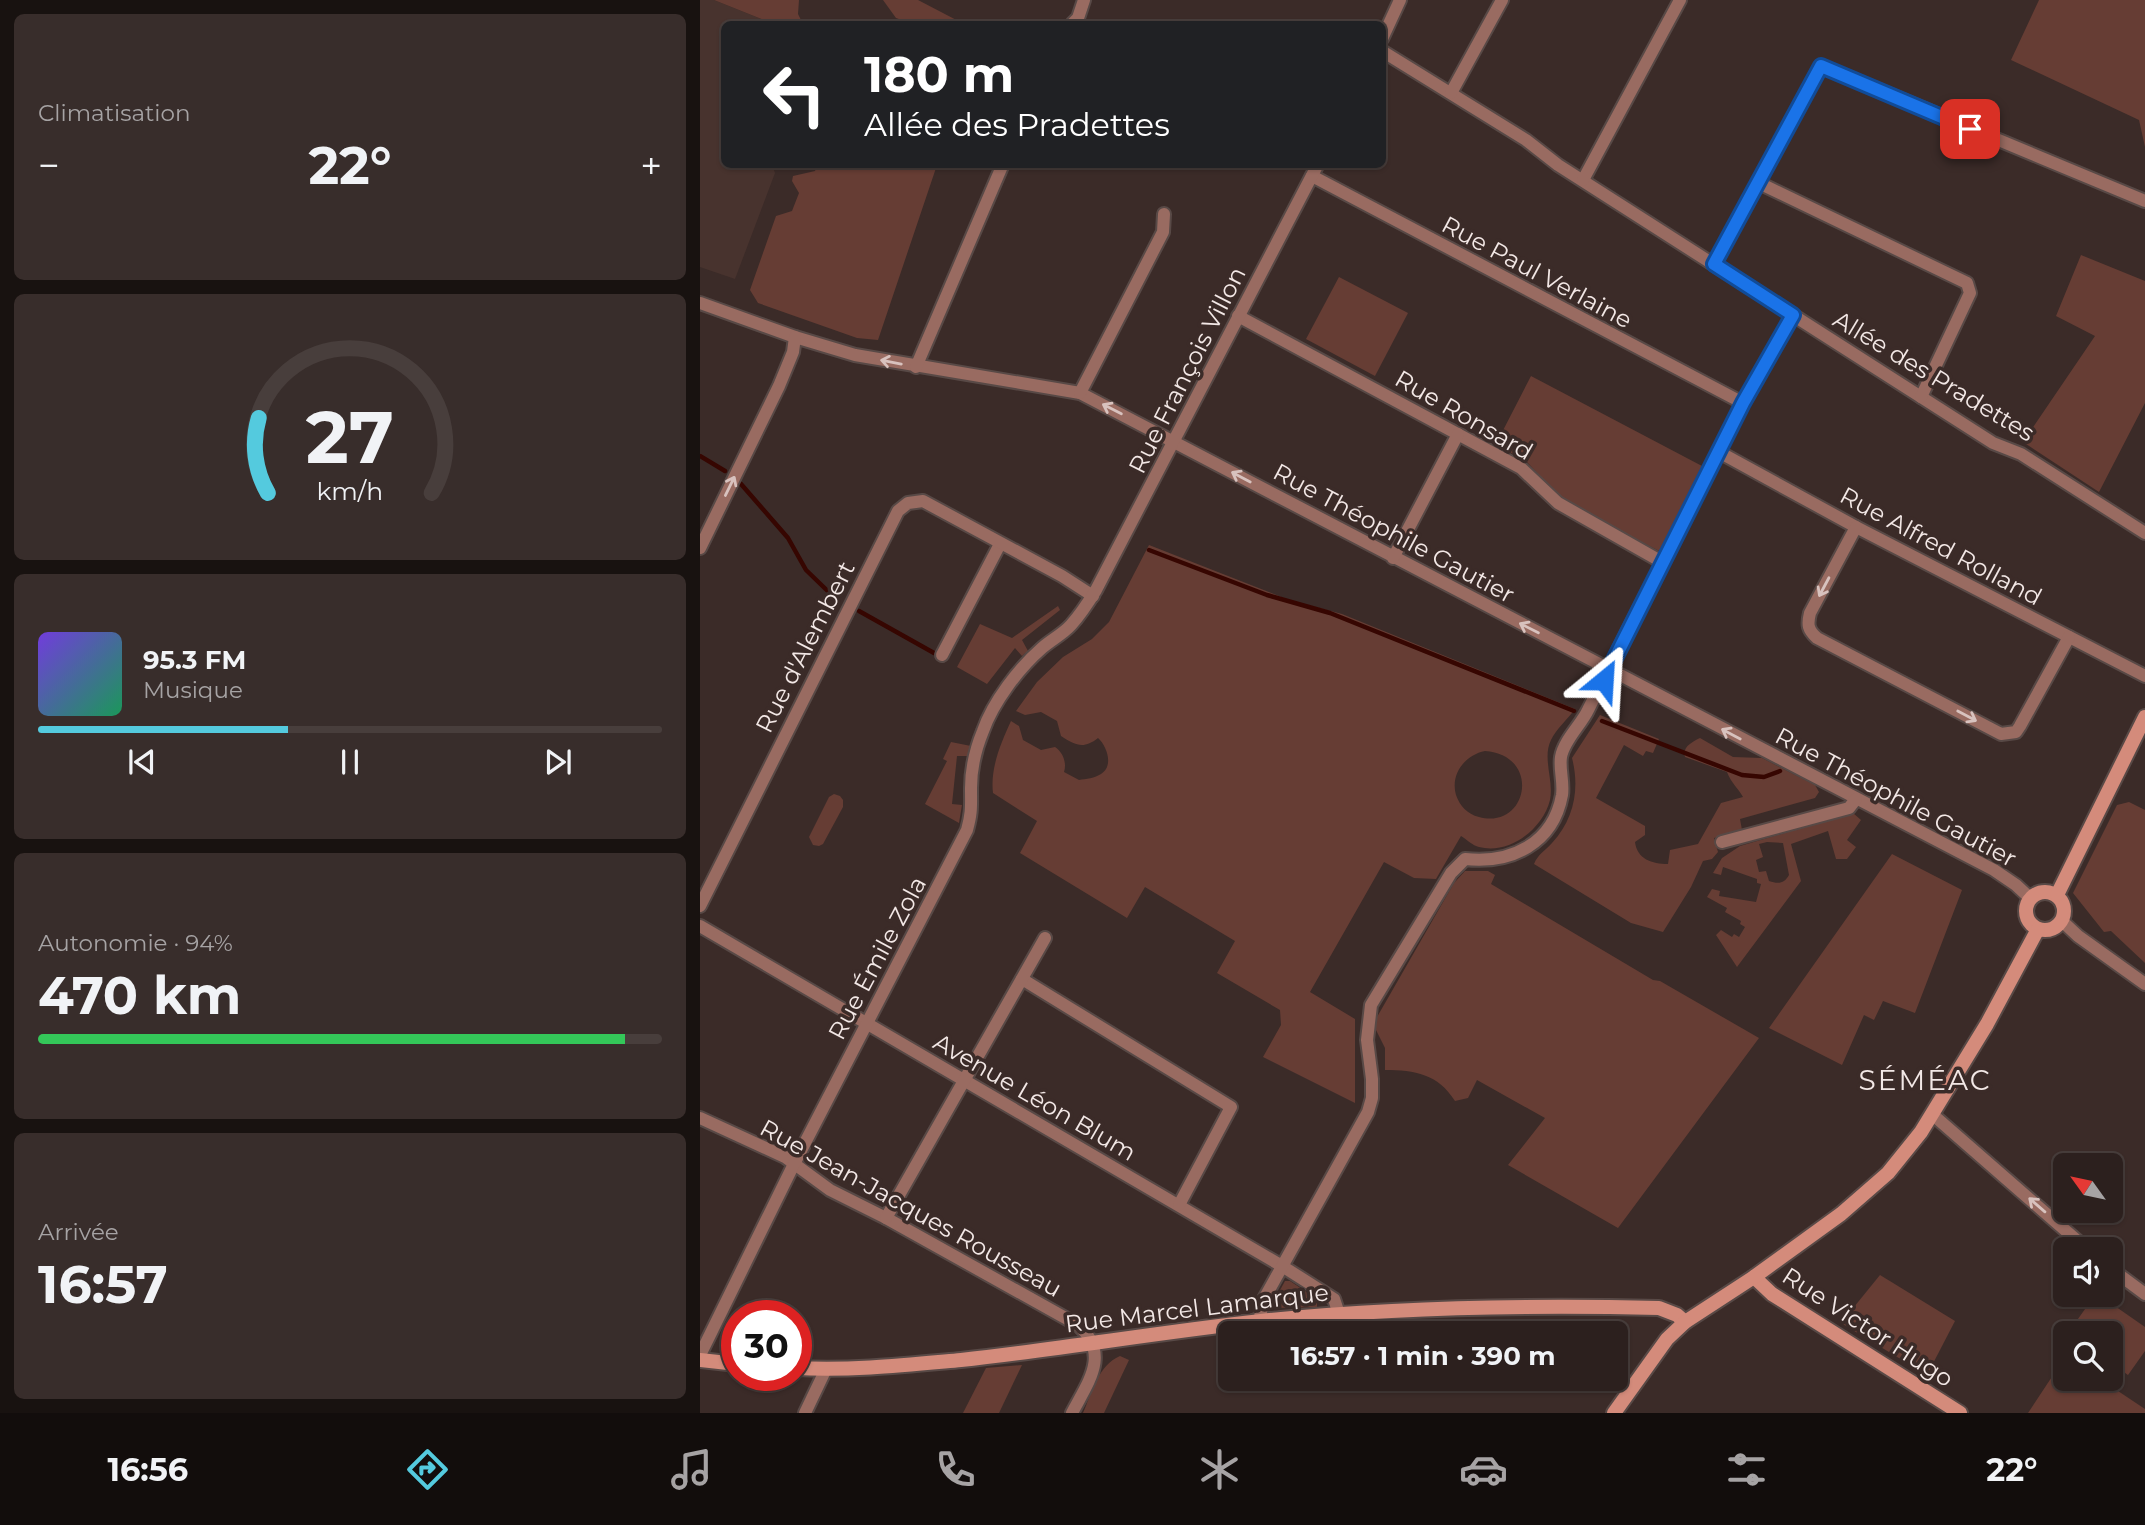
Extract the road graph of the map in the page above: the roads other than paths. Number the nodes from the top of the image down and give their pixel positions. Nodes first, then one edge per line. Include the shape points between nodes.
1 (1084, 0) edge
2 (1400, 0) edge
3 (1502, 0) edge
4 (1680, 0) edge
5 (1075, 21) edge
6 (1386, 30) edge
7 (1386, 53) edge
8 (1451, 93) junction
9 (1001, 168) edge
10 (1315, 170) edge
11 (1583, 180) junction
12 (1759, 183) junction
13 (2145, 201) edge
14 (1164, 214) dead end
15 (1714, 264) junction
16 (700, 303) edge
17 (1793, 315) junction
18 (1238, 316) junction
19 (795, 337) junction
20 (916, 368) junction
21 (1080, 393) junction
22 (1922, 397) junction
23 (1743, 403) junction
24 (1458, 434) junction
25 (1173, 440) junction
26 (1719, 452) junction
27 (1856, 527) junction
28 (2145, 533) edge
29 (1000, 544) junction
30 (700, 548) edge
31 (1393, 558) junction
32 (1662, 562) junction
33 (1093, 596) junction
34 (2069, 637) junction
35 (942, 655) dead end
36 (1609, 670) junction
37 (2145, 676) edge
38 (2145, 717) edge
39 (1856, 799) junction
40 (1722, 842) dead end
41 (2057, 895) junction
42 (2031, 899) junction
43 (700, 906) edge
44 (2062, 921) junction
45 (700, 926) edge
46 (2038, 929) junction
47 (1045, 938) dead end
48 (1022, 979) junction
49 (2145, 984) edge
50 (866, 1022) junction
51 (965, 1079) junction
52 (1932, 1114) junction
53 (700, 1118) edge
54 (794, 1164) junction
55 (1178, 1205) junction
56 (886, 1218) junction
57 (2073, 1237) edge
58 (1282, 1266) junction
59 (1754, 1277) junction
60 (2123, 1278) edge
61 (2145, 1294) edge
62 (1339, 1314) junction
63 (1259, 1321) joint
64 (1685, 1322) junction
65 (1218, 1326) edge
66 (1093, 1343) junction
67 (700, 1355) edge
68 (700, 1360) edge
69 (721, 1362) edge
70 (812, 1369) edge
71 (825, 1369) junction
72 (805, 1413) edge
73 (1072, 1413) edge
74 (1614, 1413) edge
75 (1960, 1413) edge

1 - 5 street
2 - 6 street
3 - 8 street
4 - 11 street
7 - 8 street, Allée des Pradettes
8 - 11 street, Allée des Pradettes
9 - 20 street
10 - 18 street, Rue François Villon
10 - 23 street, Rue Paul Verlaine
11 - 15 street, Allée des Pradettes
12 - 13 street via 1821,66
12 - 15 street
12 - 22 street via 1968,283 1970,293
14 - 21 street via 1163,232
15 - 17 street, Allée des Pradettes
16 - 19 street, Rue Théophile Gautier
17 - 22 street, Allée des Pradettes
17 - 23 street
18 - 24 street, Rue Ronsard
18 - 25 street, Rue François Villon
20 -> 19 street, Rue Théophile Gautier
30 -> 19 street via 779,386
20 - 21 street, Rue Théophile Gautier
25 -> 21 street, Rue Théophile Gautier
22 - 28 street, Allée des Pradettes
23 - 26 street
24 - 31 street
24 - 32 street, Rue Ronsard via 1521,468 1558,503
31 -> 25 street, Rue Théophile Gautier
25 - 33 street, Rue François Villon
26 - 27 street, Rue Alfred Rolland
26 - 32 street
27 - 34 street, Rue Alfred Rolland
27 -> 34 street via 1810,613 1810,631 1964,715 2001,734 2016,732
29 - 33 street, Rue d'Alembert
29 - 35 street
29 - 43 street, Rue d'Alembert via 923,501 908,503 898,511
36 -> 31 street, Rue Théophile Gautier
32 - 36 street
33 - 50 street, Rue Émile Zola via 1069,628 1040,650 1003,692 983,729 975,755 967,830
34 - 37 street, Rue Alfred Rolland
39 -> 36 street, Rue Théophile Gautier
36 - 58 street via 1561,754 1563,792 1552,822 1524,850 1505,858 1465,859 1451,873 1371,1005 1367,1040 1372,1098 1368,1112
38 - 41 street
39 - 40 street via 1849,808
39 - 42 street, Rue Théophile Gautier via 1998,872
41 - 42 street via 2040,892
41 - 44 street via 2063,905
42 - 46 street via 2027,918
44 - 46 street via 2051,929
44 - 49 street
45 - 50 street, Avenue Léon Blum
46 - 52 street
47 - 48 street
48 - 51 street
48 - 55 street via 1231,1107
50 - 51 street, Avenue Léon Blum
50 - 54 street, Rue Émile Zola
51 - 55 street, Avenue Léon Blum
51 - 56 street
57 -> 52 street
52 - 59 street via 1888,1173 1841,1214
53 - 54 street, Rue Jean-Jacques Rousseau
54 - 56 street, Rue Jean-Jacques Rousseau
54 - 67 street, Rue Émile Zola
55 - 58 street, Avenue Léon Blum
56 - 66 street, Rue Jean-Jacques Rousseau via 1078,1325
58 - 62 street, Avenue Léon Blum via 1334,1299
58 - 63 street via 1264,1299
59 - 64 street
59 - 75 street, Rue Victor Hugo via 1772,1294
60 - 61 street
62 - 63 street, Rue Marcel Lamarque
62 - 64 street, Rue Marcel Lamarque via 1542,1306 1659,1308
64 - 74 street via 1667,1339
65 - 66 street, Rue Marcel Lamarque
66 - 71 street, Rue Marcel Lamarque via 894,1367
66 - 73 street via 1095,1368
68 - 69 street
70 - 71 street, Rue Marcel Lamarque
71 - 72 street

